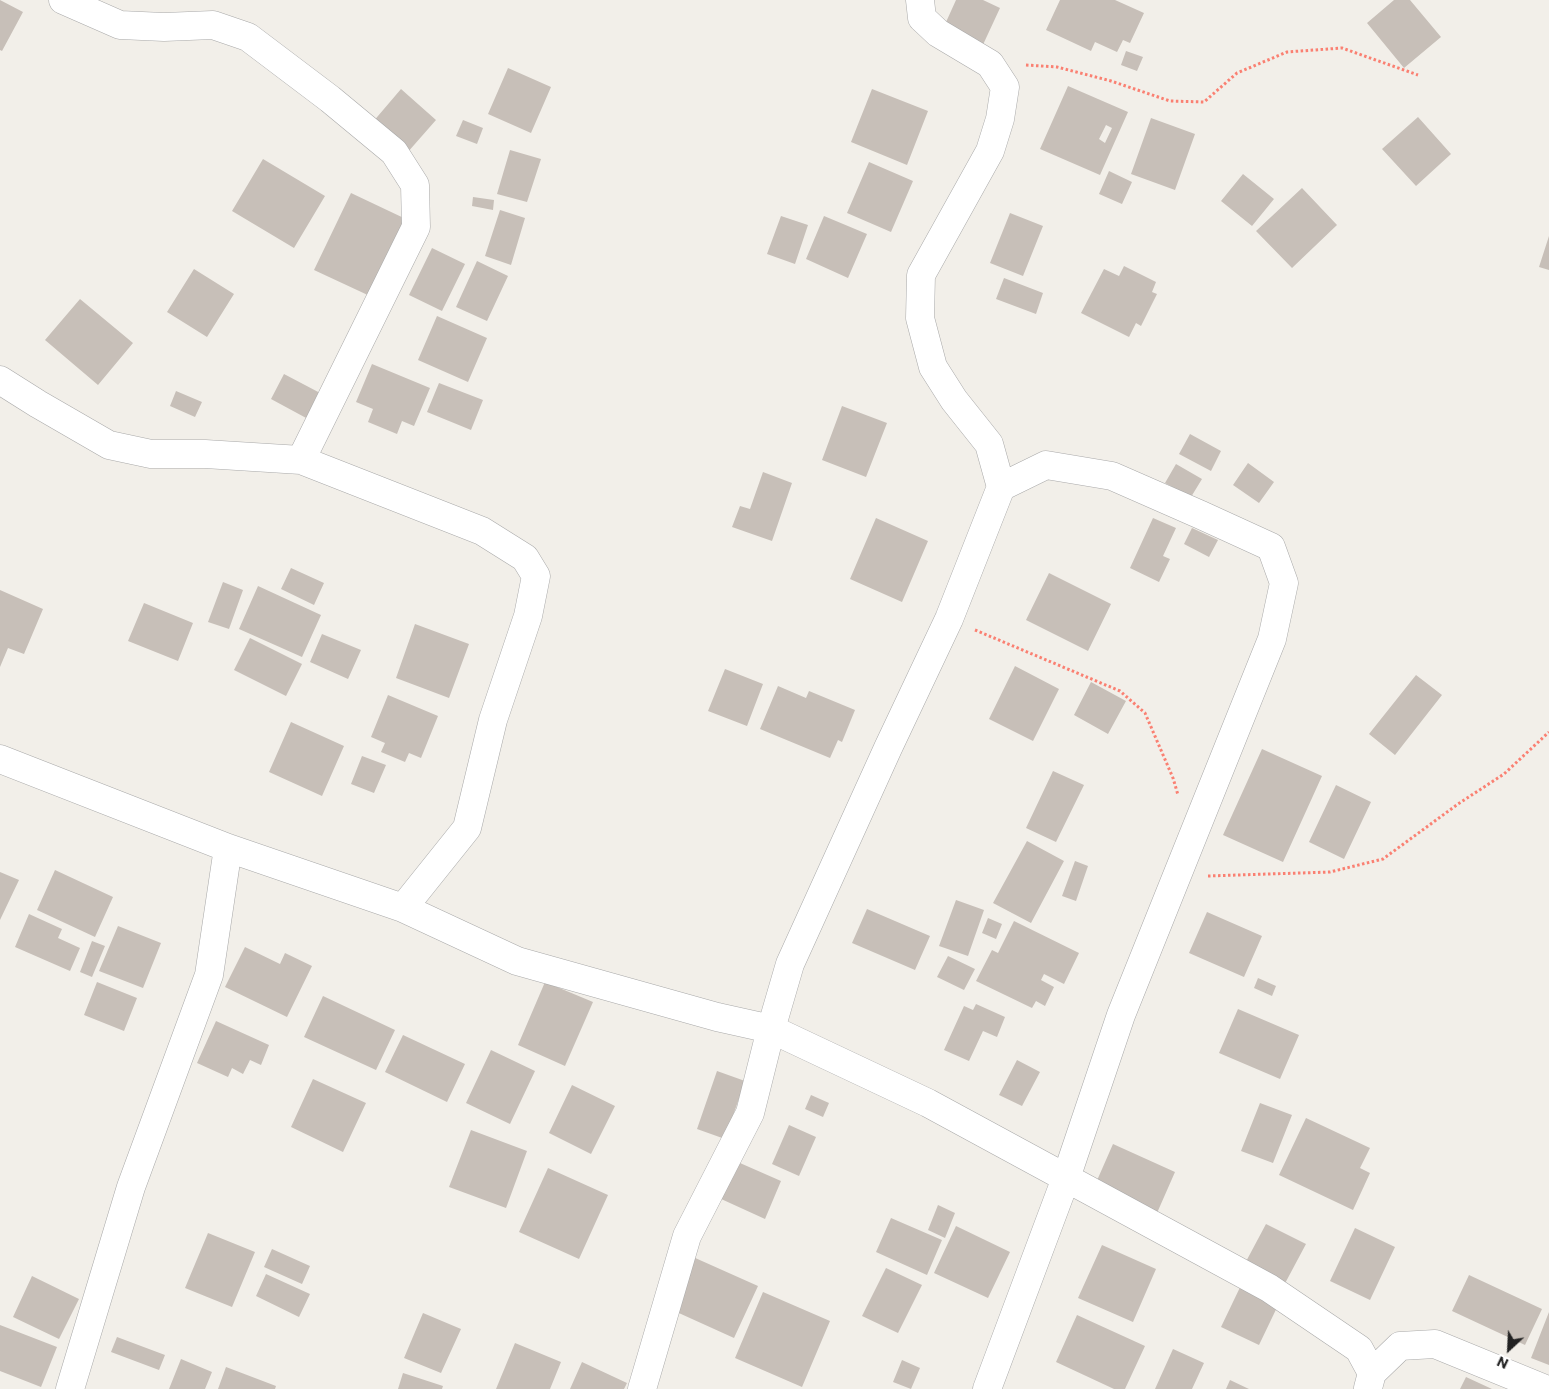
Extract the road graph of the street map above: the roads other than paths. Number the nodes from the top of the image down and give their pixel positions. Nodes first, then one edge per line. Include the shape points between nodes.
1 (63, 0) edge
2 (920, 0) edge
3 (0, 380) edge
4 (301, 460) junction
5 (1001, 487) junction
6 (0, 759) edge
7 (228, 848) junction
8 (403, 908) junction
9 (771, 1029) junction
10 (1066, 1178) junction
11 (1370, 1381) edge
12 (70, 1389) edge
13 (642, 1389) edge
14 (987, 1389) edge
15 (1545, 1389) edge

1 - 4 street via 120,24 164,27 213,25 248,37 394,152 415,185 416,227
2 - 5 street via 922,18 938,33 990,64 1005,87 990,152 921,275 920,318 933,367 989,444
3 - 4 street via 109,445 151,454
4 - 8 street via 482,531 525,558 536,576 528,616 493,720 467,828
5 - 9 street via 949,619 790,964
5 - 10 street via 1046,465 1112,476 1271,547 1284,583 1272,639 1121,1015
6 - 7 street
7 - 8 street
7 - 12 street via 209,975 131,1187
8 - 9 street via 518,961
9 - 10 street via 928,1104
9 - 13 street via 750,1113 687,1236
10 - 11 street via 1269,1288 1359,1349
10 - 14 street
11 - 15 street via 1400,1346 1435,1344

